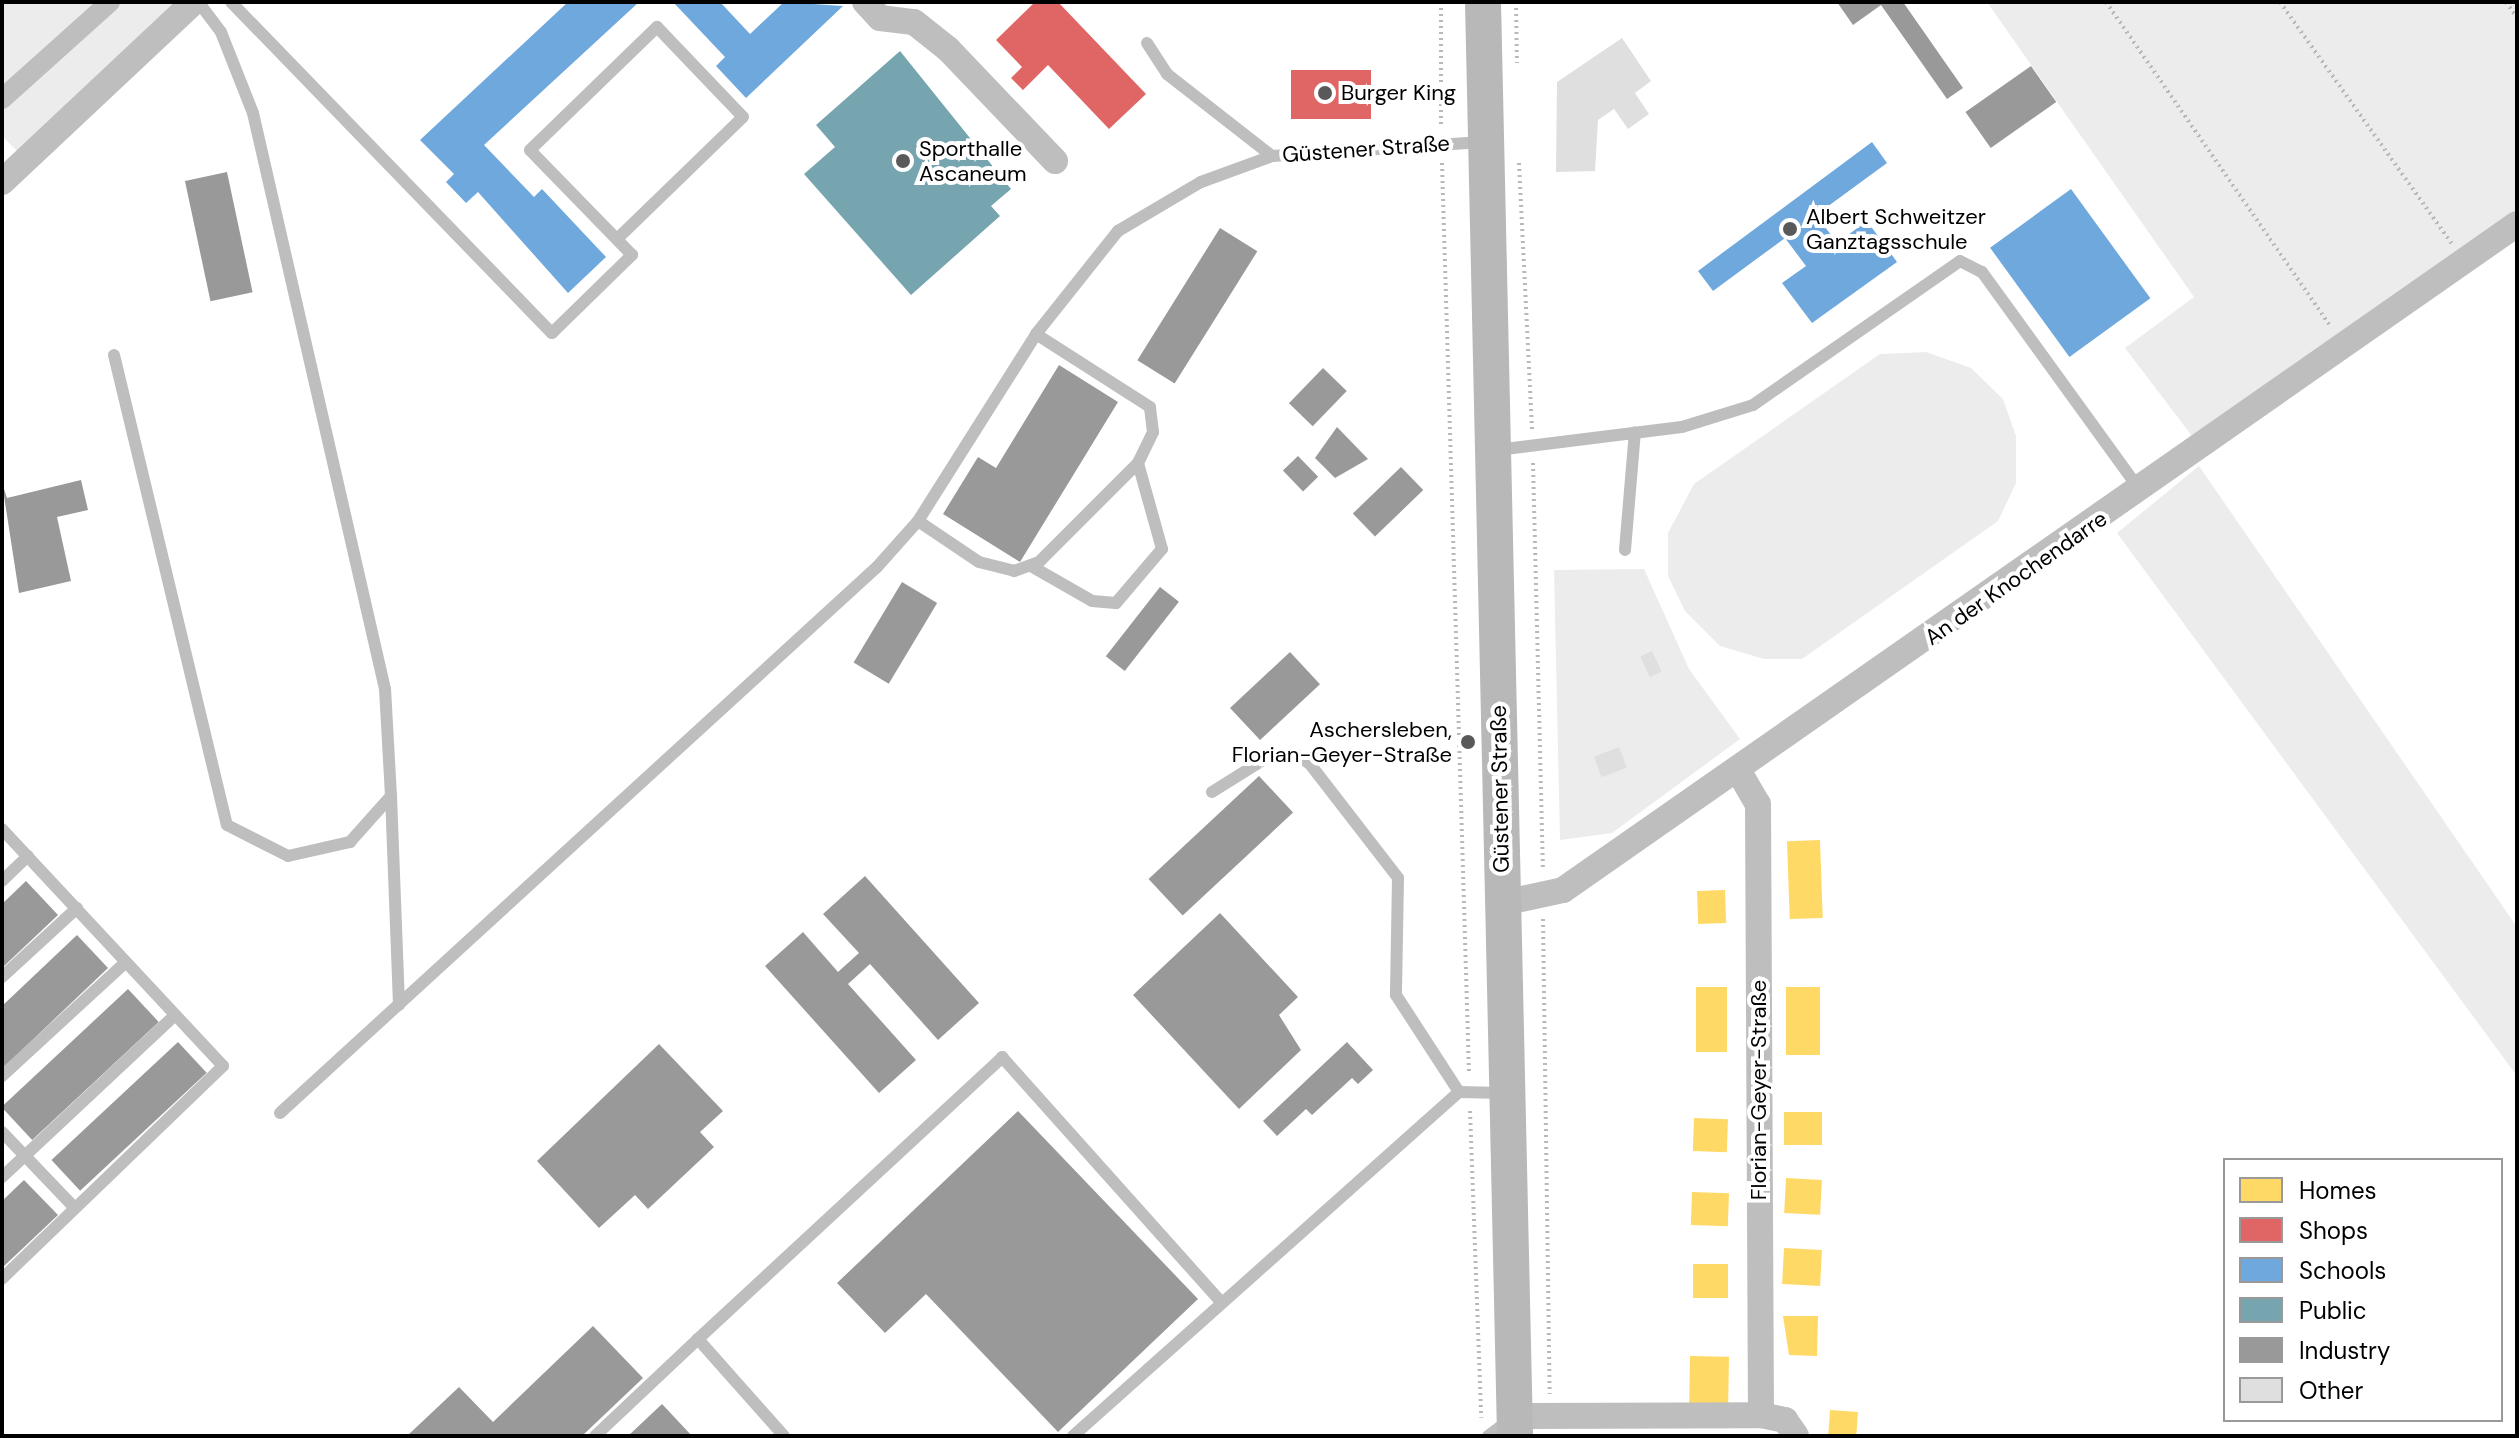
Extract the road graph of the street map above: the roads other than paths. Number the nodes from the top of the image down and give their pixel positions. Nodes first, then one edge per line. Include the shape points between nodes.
1 (110, 2) edge
2 (196, 2) edge
3 (231, 2) edge
4 (865, 2) edge
5 (1483, 2) edge
6 (1147, 43) dead end
7 (2, 99) edge
8 (1502, 148) junction
9 (1272, 156) junction
10 (1055, 161) dead end
11 (2, 182) edge
12 (2517, 224) edge
13 (617, 239) junction
14 (1036, 334) junction
15 (114, 355) dead end
16 (1635, 432) junction
17 (1493, 450) junction
18 (1138, 463) junction
19 (2140, 492) junction
20 (918, 521) junction
21 (1625, 550) dead end
22 (1031, 566) junction
23 (1738, 770) junction
24 (1212, 792) dead end
25 (391, 796) junction
26 (2, 829) edge
27 (28, 856) junction
28 (2, 881) edge
29 (1503, 903) junction
30 (77, 908) junction
31 (126, 962) junction
32 (2, 977) edge
33 (399, 1005) junction
34 (175, 1015) junction
35 (2, 1076) edge
36 (1464, 1092) junction
37 (1507, 1093) junction
38 (280, 1113) dead end
39 (2, 1132) edge
40 (24, 1156) junction
41 (2, 1177) edge
42 (75, 1208) junction
43 (2, 1279) edge
44 (1222, 1303) junction
45 (698, 1339) junction
46 (1761, 1415) junction
47 (1500, 1431) edge
48 (595, 1436) edge
49 (784, 1436) edge
50 (1073, 1436) edge
51 (1796, 1436) edge

1 - 7 street
2 - 11 street
2 - 25 lane via 221,32 253,113 385,689
3 - 13 lane via 552,333 632,255
4 - 10 street via 880,18 914,22 948,49
5 - 8 main road, Güstener Straße
6 - 9 lane, Güstener Straße via 1167,74
8 - 9 lane, Güstener Straße via 1441,144
8 - 17 main road, Güstener Straße
9 - 14 lane via 1201,182 1118,231
12 - 19 street, An der Knochendarre
13 - 13 lane via 530,150 657,27 743,117
14 - 18 lane via 1150,407 1153,432
14 - 20 lane
15 - 25 lane via 227,825 288,856 350,842
16 - 17 lane
16 - 19 lane via 1753,405 1960,261 1982,272
16 - 21 lane
17 - 29 main road, Güstener Straße
18 - 22 lane
18 - 22 lane via 1162,549 1116,603 1092,601
19 - 23 street, An der Knochendarre
20 - 22 lane via 979,562 1014,571
20 - 33 lane via 877,567
23 - 29 street, An der Knochendarre via 1543,899
23 - 46 street, Florian-Geyer-Straße via 1758,804
24 - 36 lane via 1268,757 1296,754 1310,764 1398,878 1396,995
25 - 33 lane
26 - 27 lane
27 - 28 lane
27 - 30 lane
29 - 37 main road, Güstener Straße
30 - 31 lane
30 - 32 lane
31 - 34 lane
31 - 35 lane
33 - 38 lane
34 - 40 lane
34 - 42 lane via 223,1066
36 - 37 lane
36 - 44 lane
37 - 47 main road, Güstener Straße
39 - 40 lane
40 - 41 lane
40 - 42 lane
42 - 43 lane
44 - 45 lane via 1002,1057
44 - 50 lane
45 - 48 lane
45 - 49 lane
46 - 47 street via 1551,1416
46 - 51 street via 1785,1420

